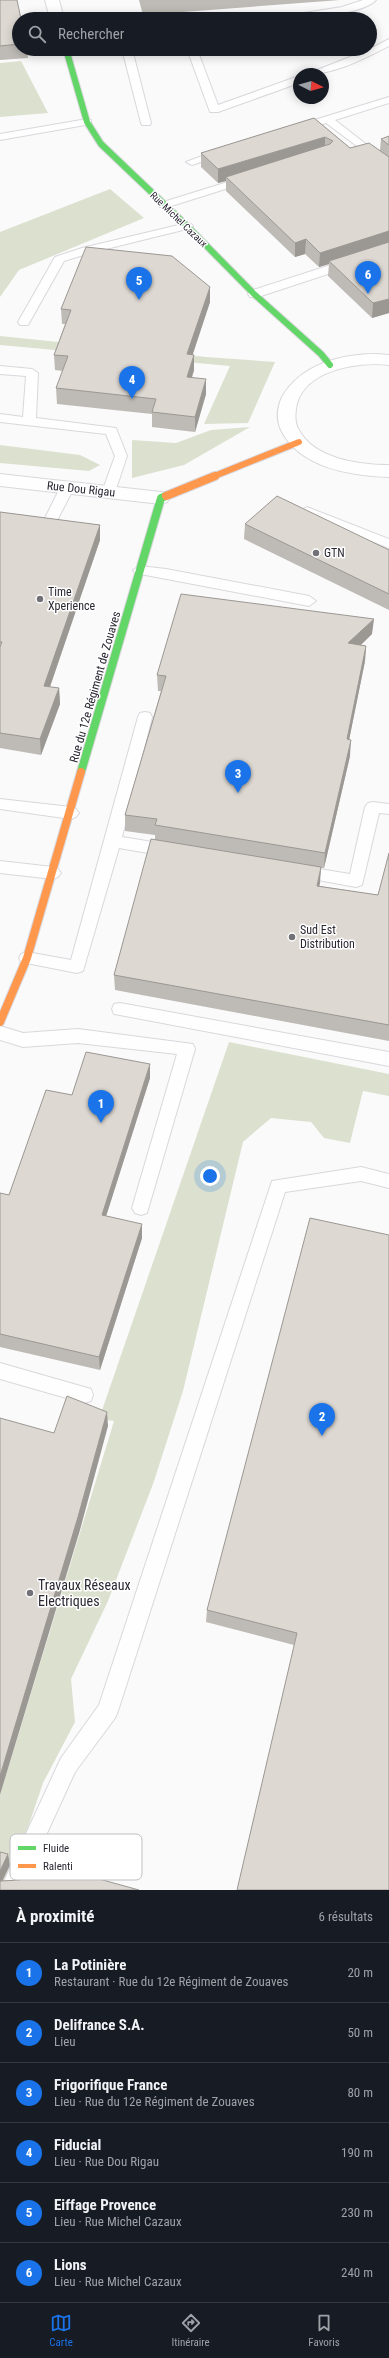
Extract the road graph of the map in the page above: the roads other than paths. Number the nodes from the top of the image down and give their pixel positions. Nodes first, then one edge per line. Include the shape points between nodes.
1 (52, 0) edge
2 (371, 0) edge
3 (56, 12) edge
4 (323, 12) edge
5 (389, 42) edge
6 (377, 48) edge
7 (68, 56) edge
8 (129, 56) edge
9 (195, 56) edge
10 (360, 56) edge
11 (328, 68) edge
12 (293, 81) edge
13 (389, 100) edge
14 (327, 119) junction
15 (87, 122) junction
16 (146, 123) dead end
17 (290, 131) edge
18 (0, 137) edge
19 (230, 150) edge
20 (192, 162) dead end
21 (389, 167) edge
22 (259, 176) edge
23 (164, 205) junction
24 (187, 226) junction
25 (389, 250) edge
26 (254, 294) junction
27 (24, 322) dead end
28 (389, 360) edge
29 (330, 366) junction
30 (0, 370) edge
31 (0, 418) edge
32 (29, 422) junction
33 (299, 442) junction
34 (389, 471) edge
35 (0, 480) edge
36 (67, 488) junction
37 (109, 492) junction
38 (161, 498) junction
39 (307, 511) edge
40 (0, 519) edge
41 (389, 544) edge
42 (140, 570) junction
43 (309, 601) dead end
44 (145, 717) dead end
45 (0, 804) edge
46 (389, 809) edge
47 (71, 813) junction
48 (113, 842) junction
49 (183, 853) edge
50 (0, 867) edge
51 (285, 870) edge
52 (53, 874) junction
53 (28, 958) junction
54 (120, 1008) dead end
55 (0, 1022) edge
56 (0, 1034) edge
57 (389, 1059) edge
58 (389, 1181) edge
59 (141, 1208) dead end
60 (0, 1371) edge
61 (84, 1395) dead end
62 (36, 1834) edge
63 (15, 1880) edge
64 (10, 1890) edge

1 - 3 street
2 - 4 lane
5 - 6 lane
7 - 15 street, Rue Michel Cazaux
8 - 16 lane
9 - 12 lane via 214,110
10 - 11 lane
13 - 14 lane
14 - 17 lane
14 - 21 lane
15 - 18 lane
15 - 23 street, Rue Michel Cazaux via 101,144
19 - 20 lane
22 - 23 lane
23 - 24 street, Rue Michel Cazaux
24 - 26 street, Rue Michel Cazaux
24 - 27 lane via 59,259
25 - 26 lane
26 - 29 street, Rue Michel Cazaux via 321,354
28 - 29 street via 357,360
29 - 33 street via 308,376 293,390 286,407 288,425
30 - 32 lane via 32,373
31 - 32 lane
32 - 37 lane via 110,431 121,456
33 - 34 street via 318,456 342,466 369,471
33 - 38 street
35 - 36 street, Rue Dou Rigau
36 - 37 street, Rue Dou Rigau
36 - 40 lane via 48,525
37 - 38 street, Rue Dou Rigau
38 - 42 street, Rue du 12e Régiment de Zouaves
39 - 41 lane
42 - 43 lane
42 - 47 street, Rue du 12e Régiment de Zouaves
44 - 48 lane
45 - 47 lane
46 - 51 lane via 374,807 356,882
47 - 52 street, Rue du 12e Régiment de Zouaves
48 - 49 lane
48 - 53 lane via 77,967
50 - 52 lane
52 - 53 street, Rue du 12e Régiment de Zouaves
53 - 55 street, Rue du 12e Régiment de Zouaves
54 - 57 lane
56 - 59 lane via 24,1040 78,1036 187,1049
58 - 62 lane via 361,1174 278,1186 108,1711 68,1765
60 - 61 lane
63 - 64 lane

